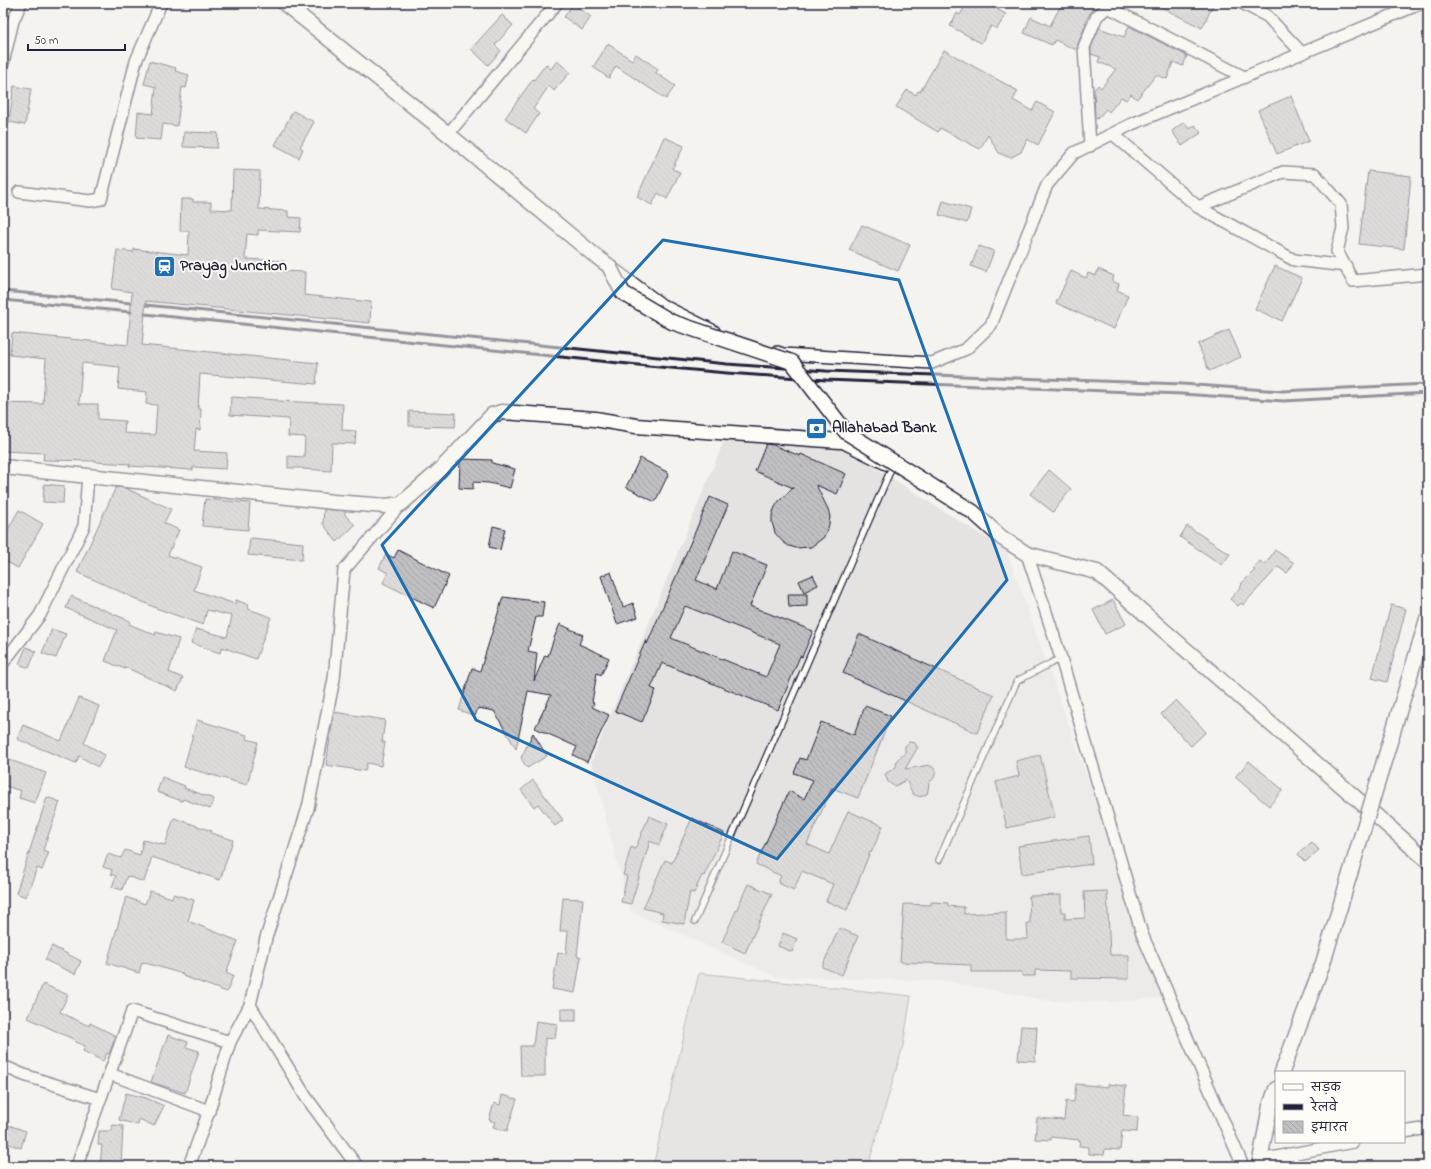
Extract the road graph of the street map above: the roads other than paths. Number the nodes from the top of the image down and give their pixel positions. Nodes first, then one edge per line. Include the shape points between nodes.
1 (21, 3) edge
2 (161, 3) edge
3 (284, 3) edge
4 (557, 3) edge
5 (1242, 3) edge
6 (1422, 3) edge
7 (4, 49) edge
8 (1302, 53) junction
9 (3, 63) edge
10 (1244, 77) junction
11 (448, 134) junction
12 (1113, 134) junction
13 (1090, 146) junction
14 (19, 192) dead end
15 (1198, 207) junction
16 (609, 266) junction
17 (1346, 266) junction
18 (1428, 274) edge
19 (840, 441) joint
20 (892, 467) junction
21 (3, 468) edge
22 (88, 476) junction
23 (401, 504) junction
24 (1002, 538) junction
25 (1027, 554) junction
26 (1428, 616) edge
27 (1061, 658) junction
28 (3, 662) edge
29 (939, 860) dead end
30 (1428, 861) edge
31 (695, 921) dead end
32 (250, 1005) junction
33 (230, 1042) junction
34 (3, 1066) edge
35 (1282, 1071) edge
36 (110, 1074) junction
37 (1275, 1092) edge
38 (100, 1099) junction
39 (209, 1111) junction
40 (1428, 1128) edge
41 (1405, 1132) edge
42 (1348, 1143) edge
43 (1288, 1154) junction
44 (1261, 1164) edge
45 (77, 1166) edge
46 (189, 1166) edge
47 (357, 1166) edge
48 (1243, 1166) edge
49 (1296, 1166) edge

1 - 7 street via 12,21
2 - 14 street via 136,61 101,199 90,201
3 - 11 street
4 - 11 street
5 - 8 street via 1267,16
6 - 8 street
7 - 9 street
8 - 10 street
10 - 12 street
10 - 13 street via 1108,7 1098,16 1084,47
11 - 16 street
12 - 13 street
12 - 15 street
13 - 16 street via 1074,154 1047,185 991,325 966,349 932,363 783,354 721,335 662,305
15 - 17 street via 1294,260
15 - 17 street via 1283,172 1315,174 1341,204 1343,228 1337,251
16 - 24 street, bridge via 623,293 672,322 792,362 846,432 973,512
17 - 18 street via 1353,281
19 - 20 street
19 - 23 street via 636,426 595,419 502,412 492,415 440,470
20 - 24 street
20 - 31 lane
21 - 22 street
22 - 23 street via 334,502 386,506
22 - 28 street via 84,526 40,616
23 - 32 street via 344,570 334,679 308,808 266,938
24 - 25 street
25 - 27 street
25 - 30 street via 1097,572
26 - 35 street, bridge via 1323,963
27 - 29 lane via 1017,681
27 - 48 street via 1142,934
32 - 33 street
32 - 47 street via 306,1097
33 - 36 street via 132,1011
33 - 39 street
34 - 38 street
36 - 38 street
36 - 39 street
37 - 44 street via 1270,1106
38 - 45 street
39 - 46 street
40 - 41 street
42 - 43 street
43 - 44 street
43 - 49 street

